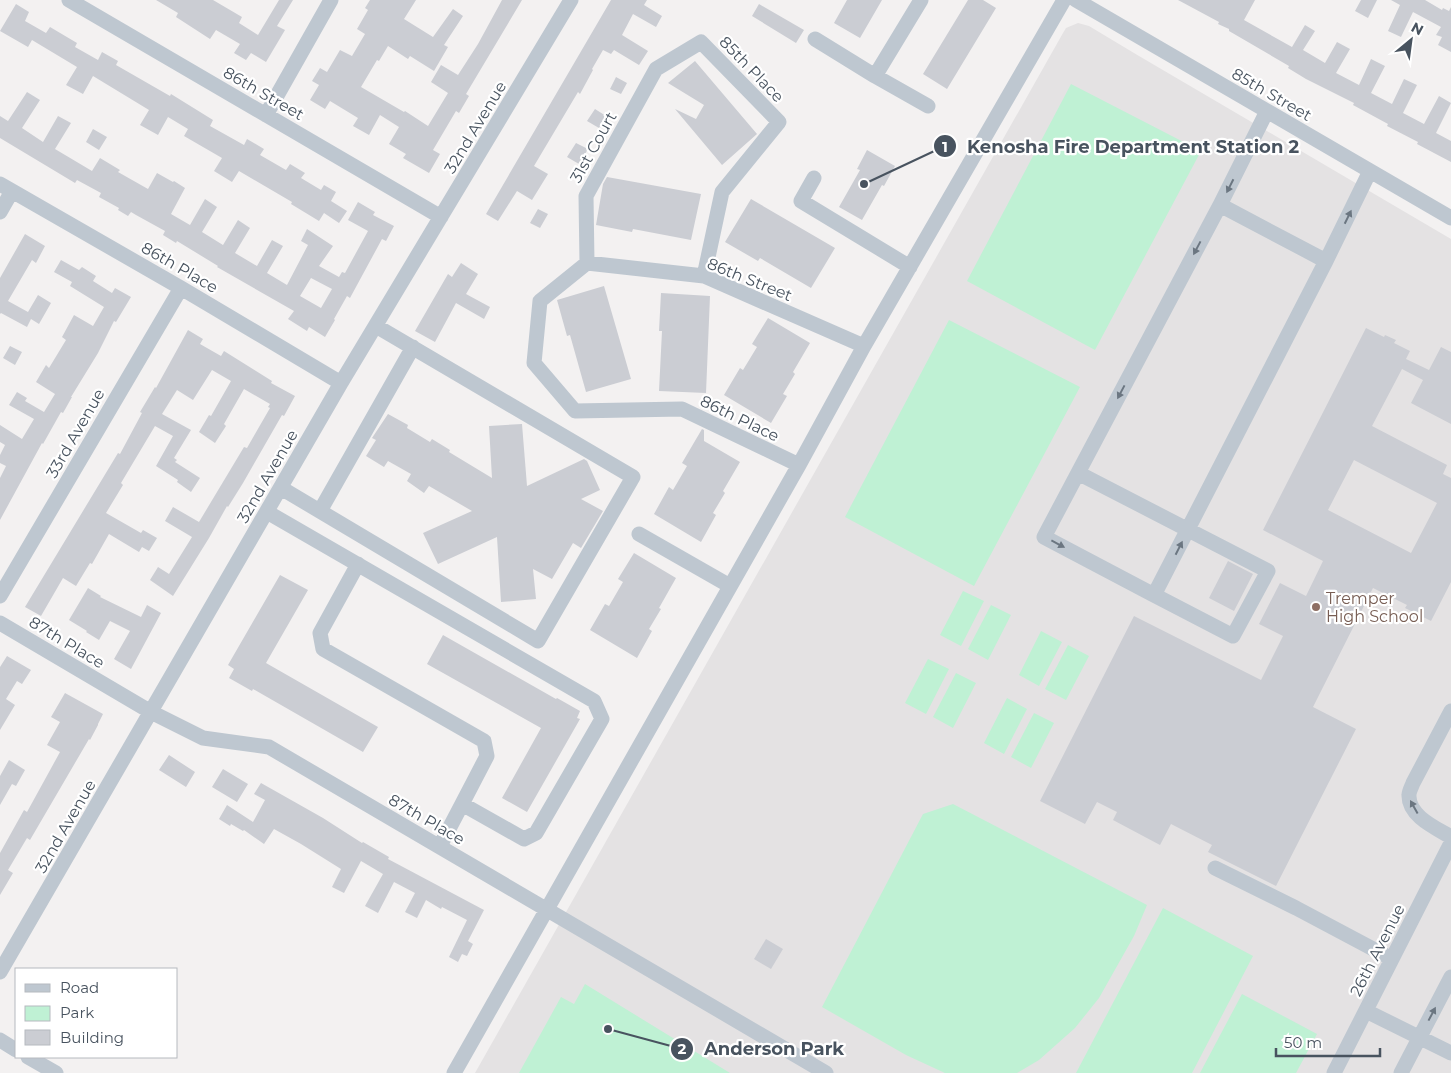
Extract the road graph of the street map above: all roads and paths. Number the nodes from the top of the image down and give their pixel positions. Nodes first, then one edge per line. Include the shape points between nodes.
1 (70, 0) edge
2 (331, 0) edge
3 (571, 0) edge
4 (921, 0) edge
5 (1064, 0) edge
6 (1076, 0) edge
7 (815, 39) dead end
8 (701, 42) joint
9 (875, 76) junction
10 (928, 106) dead end
11 (1267, 111) junction
12 (266, 114) junction
13 (1370, 171) junction
14 (814, 178) dead end
15 (6, 187) edge
16 (1220, 205) junction
17 (0, 212) edge
18 (441, 217) junction
19 (1451, 218) edge
20 (1326, 261) junction
21 (587, 263) junction
22 (910, 267) junction
23 (704, 276) junction
24 (181, 288) junction
25 (376, 326) junction
26 (864, 346) junction
27 (413, 347) junction
28 (341, 383) junction
29 (799, 465) junction
30 (1078, 473) junction
31 (281, 488) junction
32 (320, 511) junction
33 (267, 512) junction
34 (1188, 530) junction
35 (639, 534) dead end
36 (358, 564) junction
37 (730, 586) junction
38 (1154, 595) junction
39 (0, 596) edge
40 (0, 623) edge
41 (1451, 711) edge
42 (151, 712) junction
43 (462, 804) junction
44 (1451, 836) edge
45 (1451, 843) edge
46 (440, 846) junction
47 (1215, 868) dead end
48 (546, 909) junction
49 (1392, 959) junction
50 (0, 972) edge
51 (1451, 977) edge
52 (1366, 1011) junction
53 (1420, 1037) junction
54 (0, 1040) edge
55 (15, 1049) edge
56 (1451, 1053) edge
57 (30, 1058) edge
58 (56, 1073) edge
59 (454, 1073) edge
60 (826, 1073) edge
61 (1334, 1073) edge
62 (1401, 1073) edge

1 - 12 street, 86th Street
2 - 12 street
3 - 18 street, 32nd Avenue
4 - 9 street
5 - 22 street
6 - 11 street, 85th Street
7 - 9 street
8 - 21 street, 31st Court via 656,69 586,196
8 - 23 street, 85th Place via 779,122 722,192
9 - 10 street
11 - 13 street, 85th Street
11 -> 16 street
12 - 18 street, 86th Street
13 - 19 street, 85th Street
20 -> 13 street
14 - 22 street via 801,201
15 - 17 street
15 - 24 street, 86th Place
16 - 20 street
16 -> 30 street
18 - 25 street, 32nd Avenue
20 - 34 street
21 - 23 street, 86th Street
21 - 29 street, 86th Place via 540,301 534,363 575,411 682,409
22 - 26 street
23 - 26 street, 86th Street
24 - 28 street, 86th Place
24 - 39 street, 33rd Avenue
25 - 27 street
25 - 28 street, 32nd Avenue
26 - 29 street
27 - 32 street
27 - 32 street via 633,477 538,641
28 - 31 street, 32nd Avenue
29 - 37 street
30 - 34 street
30 -> 38 street via 1044,537
31 - 32 street
31 - 33 street, 32nd Avenue
33 - 36 street
33 - 42 street, 32nd Avenue
38 -> 34 street
34 - 38 street via 1268,571 1233,636
35 - 37 street
36 - 43 street via 320,633 323,649 484,741 487,756
36 - 43 street via 594,701 602,719 536,834 524,839
37 - 48 street
40 - 42 street, 87th Place
44 -> 41 street via 1424,820 1411,805 1409,794
42 - 46 street, 87th Place via 203,738 269,747
42 - 50 street, 32nd Avenue
43 - 46 street
45 - 49 street, 26th Avenue
46 - 48 street, 87th Place
47 - 49 street
48 - 59 street
48 - 60 street, 87th Place
49 - 52 street, 26th Avenue
53 -> 51 street
52 - 53 street
52 - 61 street, 26th Avenue
53 - 56 street
53 - 62 street
54 - 55 street
57 - 58 street

